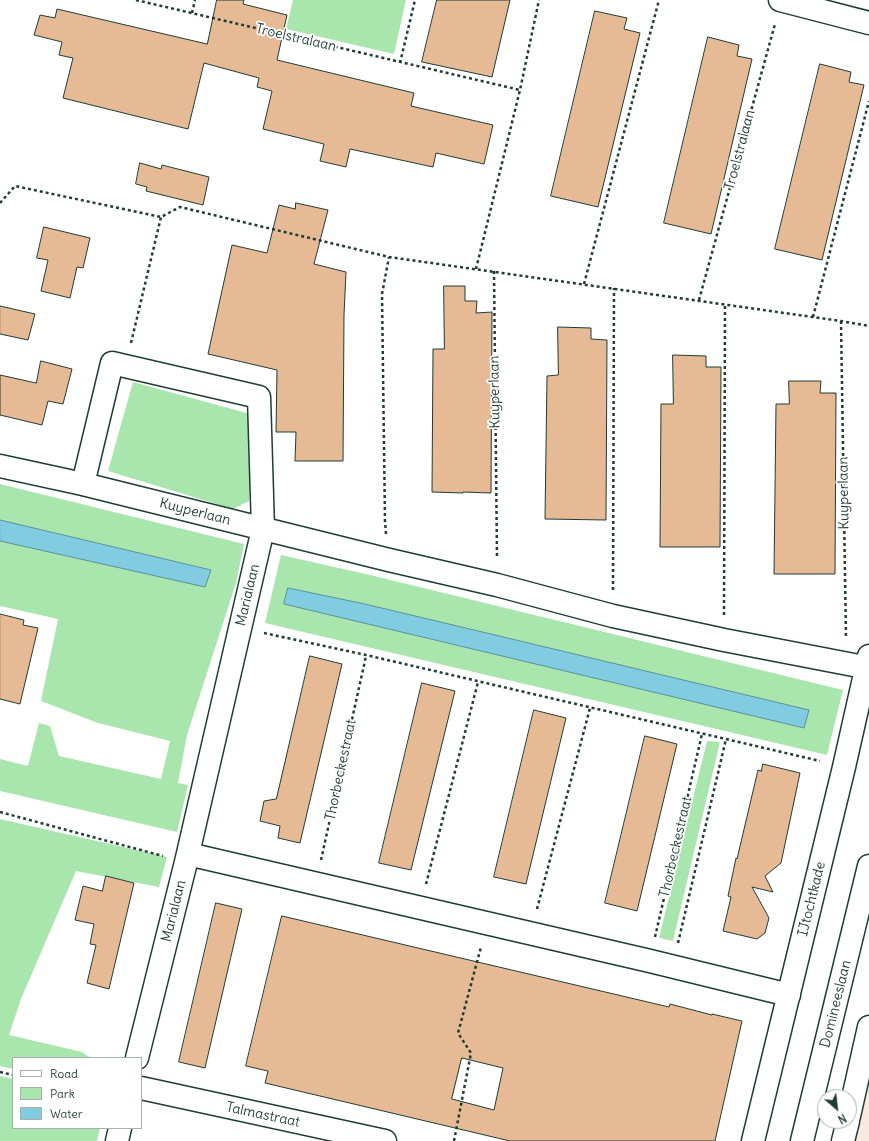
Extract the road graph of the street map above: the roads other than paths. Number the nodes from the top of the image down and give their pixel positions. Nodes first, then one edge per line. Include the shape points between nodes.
1 (780, 0) edge
2 (869, 23) edge
3 (0, 466) edge
4 (83, 484) junction
5 (263, 529) junction
6 (863, 664) edge
7 (187, 858) junction
8 (869, 866) edge
9 (789, 995) junction
10 (869, 1027) edge
11 (137, 1057) edge
12 (142, 1088) edge
13 (855, 1089) edge
14 (120, 1129) edge
15 (846, 1129) edge
16 (117, 1141) edge
17 (385, 1141) edge
18 (753, 1141) edge
19 (802, 1141) edge
20 (843, 1141) edge

1 - 2 street
3 - 4 street, Kuyperlaan
4 - 5 street, Kuyperlaan
4 - 5 street, Marialaan via 112,362 259,397
5 - 6 street, Kuyperlaan via 497,585 613,616 724,640
5 - 7 street, Marialaan
6 - 9 street, IJtochtkade via 844,767
7 - 9 street via 488,923
7 - 11 street, Marialaan
8 - 19 street, Domineeslaan
9 - 18 street, IJtochtkade
10 - 13 street
12 - 17 street, Talmastraat
14 - 16 street
15 - 20 street

